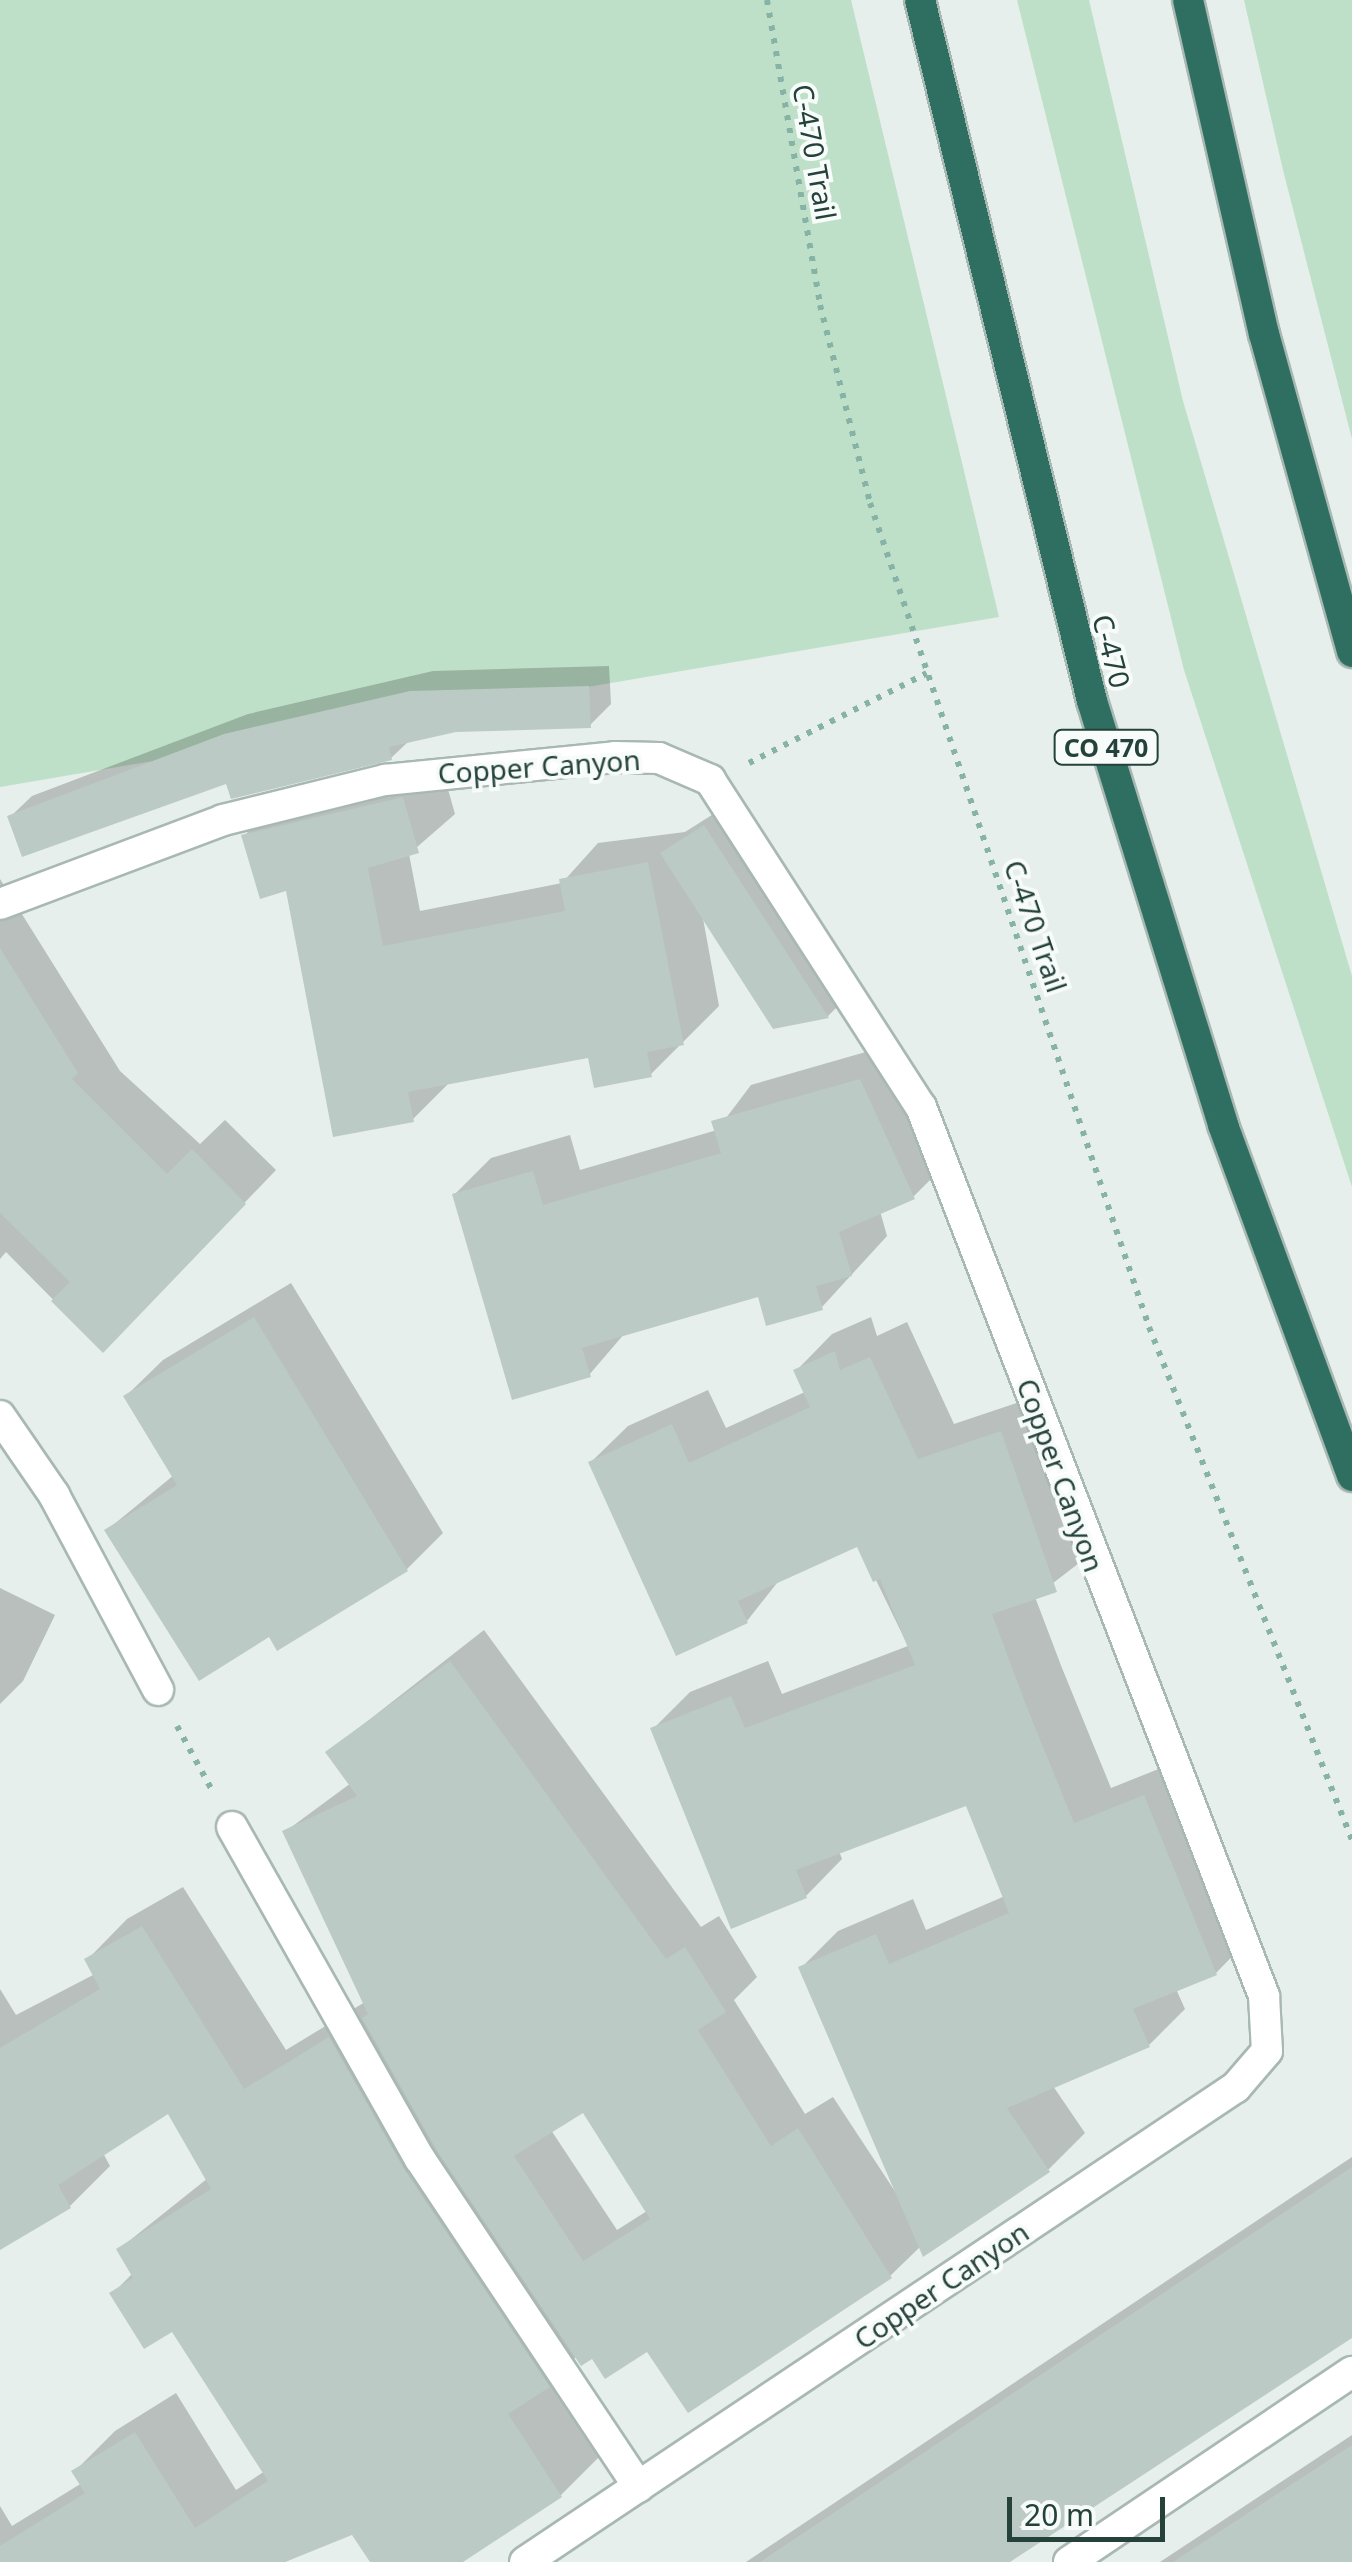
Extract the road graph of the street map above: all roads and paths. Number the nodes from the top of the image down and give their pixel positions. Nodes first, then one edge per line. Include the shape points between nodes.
1 (767, 0) edge
2 (920, 0) edge
3 (1188, 0) edge
4 (1352, 652) edge
5 (927, 673) junction
6 (710, 780) junction
7 (0, 904) edge
8 (0, 1416) edge
9 (1352, 1476) edge
10 (158, 1690) joint
11 (232, 1827) joint
12 (1352, 1840) edge
13 (1352, 2372) edge
14 (639, 2487) junction
15 (525, 2562) edge
16 (1069, 2562) edge

1 - 5 path, C-470 Trail via 837,386
2 - 9 highway, C-470 / CO 470 via 1092,701 1223,1126
3 - 4 highway via 1264,334
5 - 6 path
5 - 12 path, C-470 Trail via 1175,1398
6 - 7 lane, Copper Canyon via 659,758 615,756 385,780 223,820
6 - 14 lane, Copper Canyon via 921,1107 1272,2024 1268,2051 1236,2087
8 - 10 lane via 54,1495
10 - 11 path
11 - 14 lane via 420,2159
13 - 16 lane
14 - 15 lane, Copper Canyon

